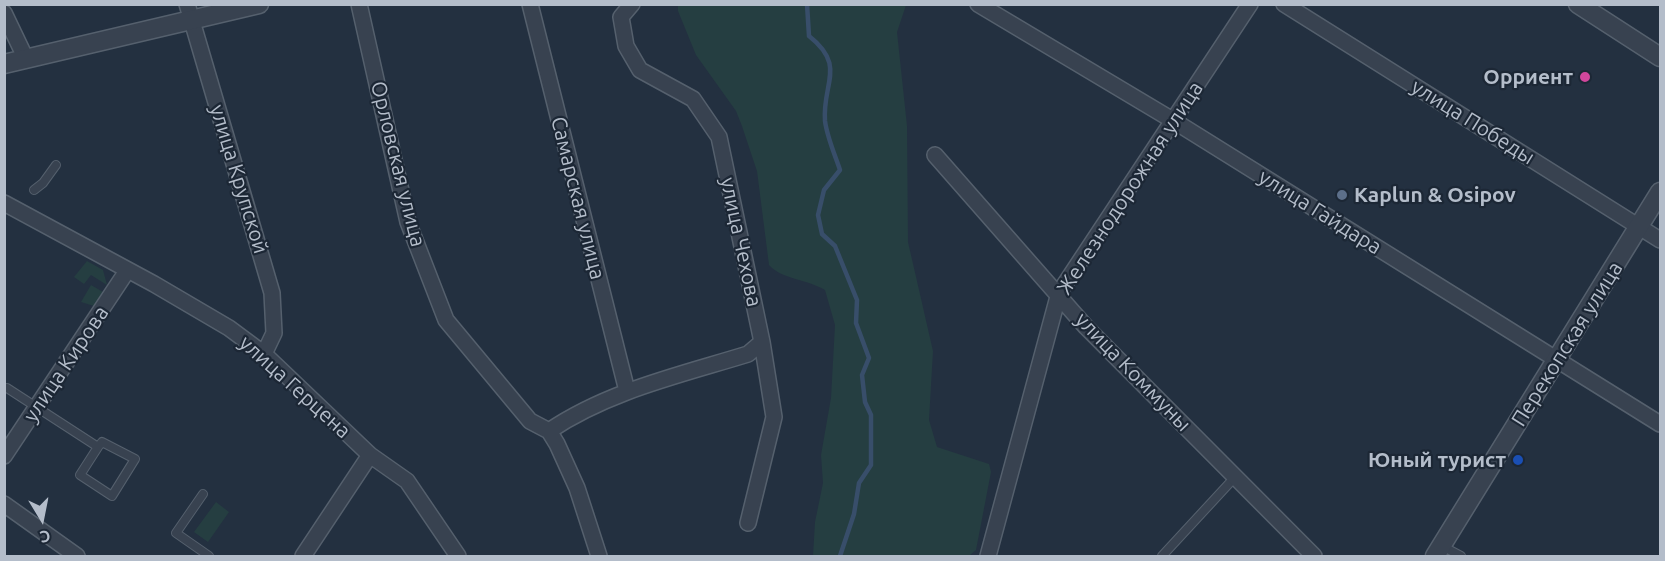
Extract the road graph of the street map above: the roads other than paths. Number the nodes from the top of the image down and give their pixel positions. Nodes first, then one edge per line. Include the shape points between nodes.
1 (259, 4) edge
2 (359, 4) edge
3 (530, 4) edge
4 (632, 4) edge
5 (978, 4) edge
6 (1250, 4) edge
7 (1284, 4) edge
8 (1578, 4) edge
9 (4, 13) edge
10 (189, 13) edge
11 (1660, 57) edge
12 (26, 59) junction
13 (4, 64) edge
14 (1174, 121) junction
15 (935, 155) dead end
16 (56, 165) dead end
17 (34, 190) dead end
18 (1660, 192) edge
19 (4, 203) edge
20 (1639, 226) junction
21 (1660, 240) edge
22 (127, 271) junction
23 (1059, 293) junction
24 (762, 342) junction
25 (264, 354) junction
26 (1557, 360) junction
27 (7, 388) dead end
28 (627, 392) junction
29 (36, 408) junction
30 (1660, 424) edge
31 (549, 431) junction
32 (98, 447) junction
33 (370, 455) junction
34 (4, 456) edge
35 (1236, 476) junction
36 (203, 494) dead end
37 (4, 504) edge
38 (748, 523) dead end
39 (1438, 551) edge
40 (77, 556) edge
41 (209, 556) edge
42 (303, 556) edge
43 (458, 556) edge
44 (599, 556) edge
45 (988, 556) edge
46 (1162, 556) edge
47 (1314, 556) edge
48 (1461, 556) edge

1 - 10 street
2 - 31 street, Орловская улица via 408,222 446,320 530,421
3 - 28 street, Самарская улица
4 - 24 street, улица Чехова via 621,17 626,46 640,70 693,99 719,137
5 - 14 street, улица Гайдара
6 - 14 street, Железнодорожная улица
7 - 20 street, улица Победы
8 - 11 street
9 - 12 street
10 - 12 street
10 - 25 street, улица Крупской via 272,293 274,333
12 - 13 street
14 - 23 street, Железнодорожная улица
14 - 26 street, улица Гайдара
15 - 23 street, улица Коммуны
16 - 17 lane
18 - 20 street, Перекопская улица
19 - 22 street, улица Герцена
20 - 21 street, улица Победы
20 - 26 street, Перекопская улица
22 - 25 street, улица Герцена via 229,328
22 - 29 street, улица Кирова
23 - 35 street, улица Коммуны via 1086,327
23 - 45 street, Железнодорожная улица
24 - 28 street via 748,354
24 - 38 street, улица Чехова via 774,417
25 - 33 street, улица Герцена
26 - 30 street, улица Гайдара
26 - 39 street, Перекопская улица
27 - 29 lane
28 - 31 street via 569,417
29 - 32 lane
29 - 34 street, улица Кирова
31 - 44 street, Орловская улица via 577,488
32 - 32 lane via 80,475 112,496 135,459 102,442
33 - 42 street
33 - 43 street, улица Герцена via 407,481
35 - 46 lane
35 - 47 street, улица Коммуны
36 - 41 lane via 176,534
37 - 40 street
39 - 48 lane

